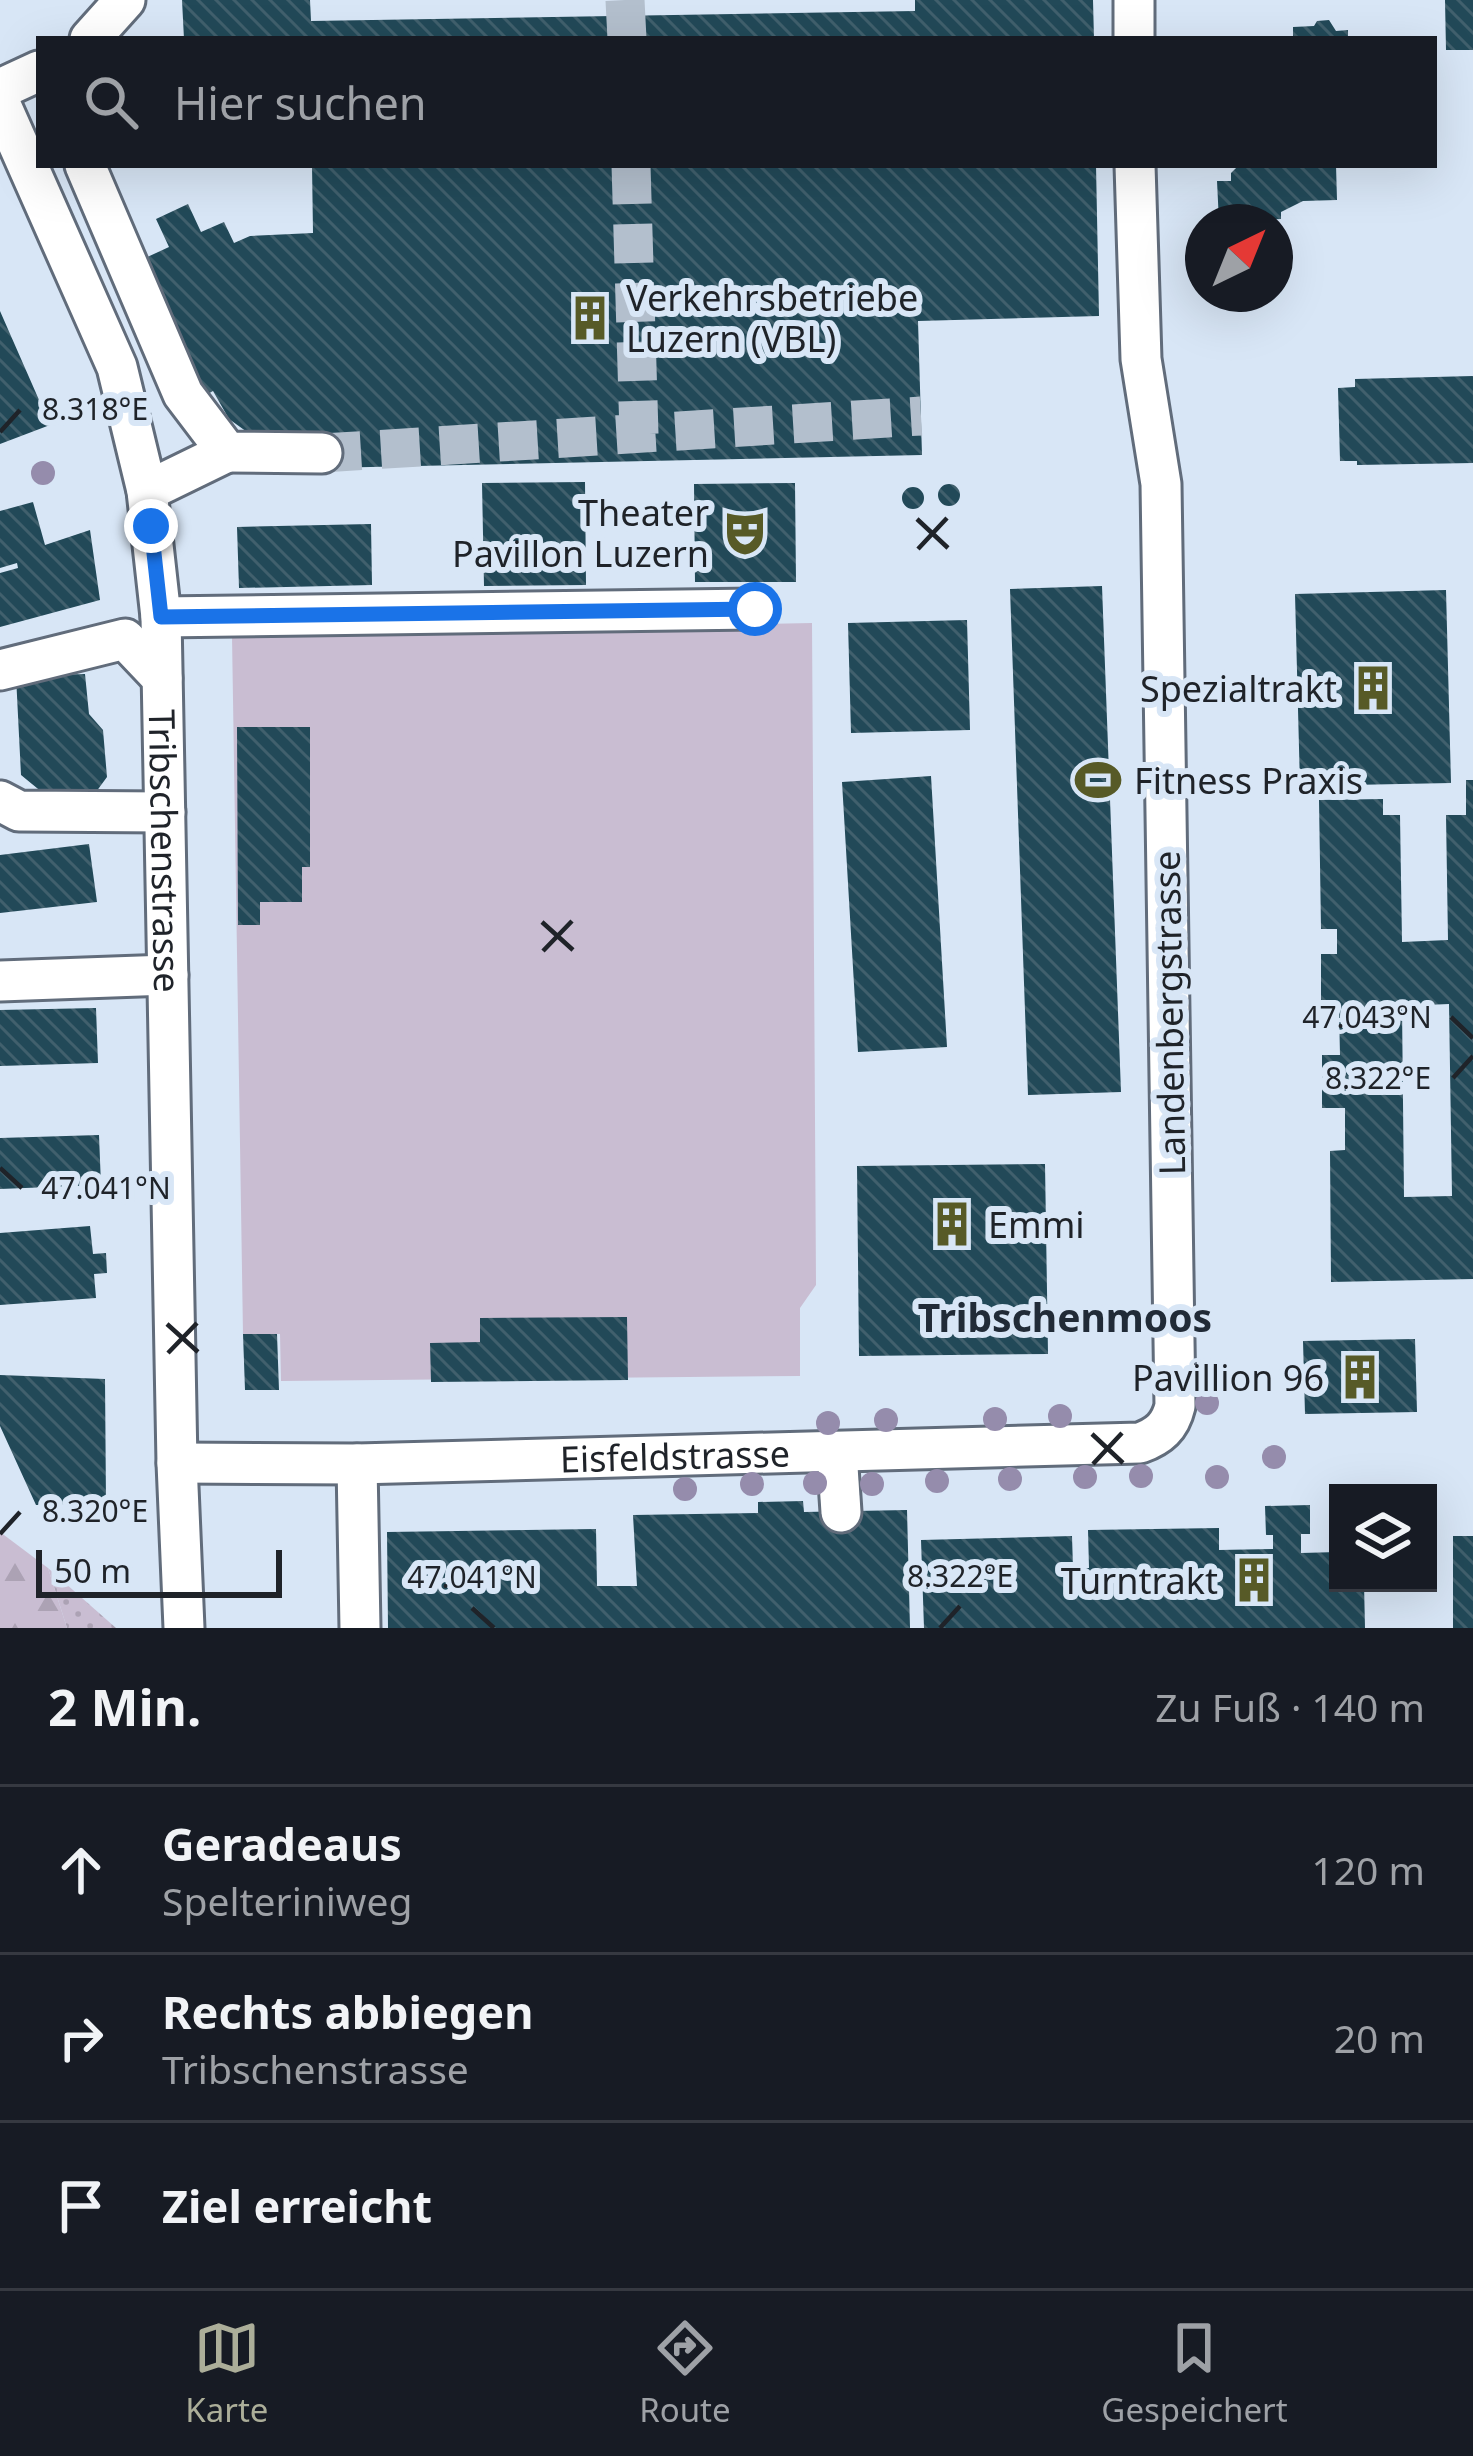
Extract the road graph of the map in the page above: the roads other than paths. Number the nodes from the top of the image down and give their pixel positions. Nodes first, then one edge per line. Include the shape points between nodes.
1 (125, 0) edge
2 (1134, 0) edge
3 (93, 36) edge
4 (1134, 36) edge
5 (21, 85) edge
6 (36, 129) edge
7 (49, 168) edge
8 (87, 168) edge
9 (1135, 168) edge
10 (227, 452) junction
11 (322, 454) tunnel mouth
12 (147, 490) junction
13 (755, 609) dead end
14 (161, 617) junction
15 (0, 670) edge
16 (162, 678) junction
17 (6, 808) edge
18 (165, 812) junction
19 (168, 975) junction
20 (0, 981) edge
21 (1166, 1428) joint
22 (838, 1452) junction
23 (177, 1463) junction
24 (357, 1464) junction
25 (841, 1512) dead end
26 (184, 1628) edge
27 (360, 1628) edge

1 - 3 street
2 - 4 street
5 - 6 street, Tribschenstrasse
7 - 12 street, Tribschenstrasse
8 - 10 street via 183,394
9 - 21 street, Landenbergstrasse via 1141,359 1161,484 1175,1406
10 - 11 street
10 - 12 street
12 - 14 street, Tribschenstrasse
13 - 14 street
14 - 16 street, Tribschenstrasse
15 - 16 street via 125,639
16 - 18 street, Tribschenstrasse
17 - 18 street
18 - 19 street, Tribschenstrasse
19 - 20 street
19 - 23 street, Tribschenstrasse
21 - 22 street, Eisfeldstrasse via 1140,1443
22 - 24 street, Eisfeldstrasse
22 - 25 street
23 - 24 street, Eisfeldstrasse
23 - 26 street, Tribschenstrasse
24 - 27 street

